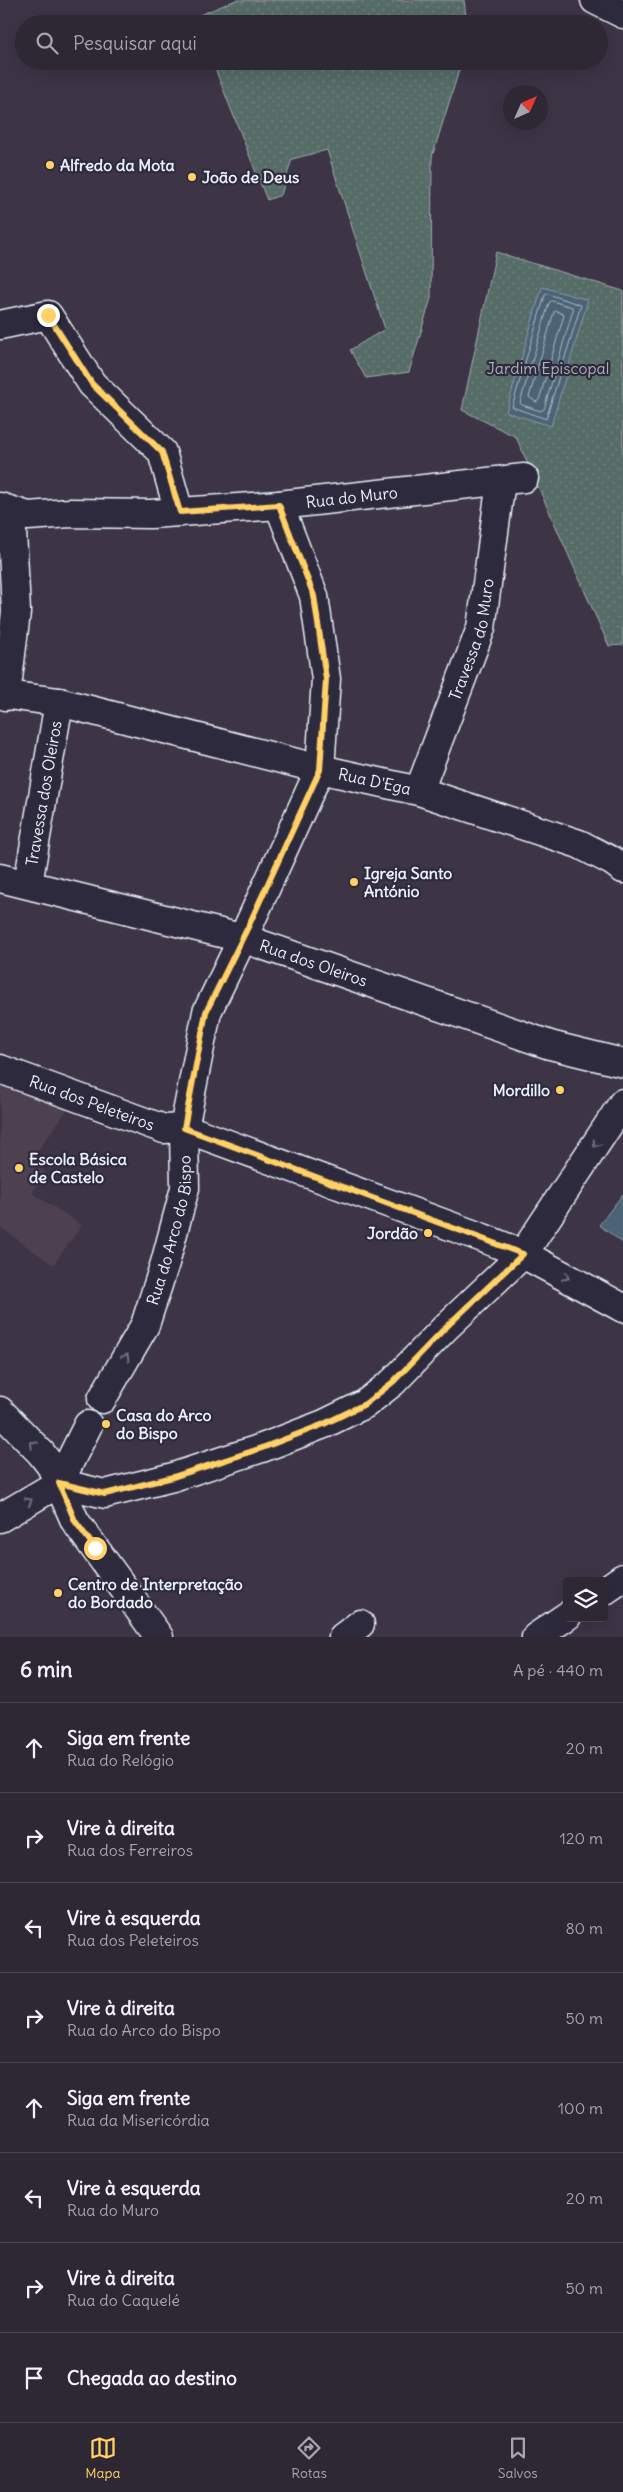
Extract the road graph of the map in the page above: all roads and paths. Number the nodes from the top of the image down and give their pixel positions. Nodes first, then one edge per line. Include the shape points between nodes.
1 (595, 0) edge
2 (623, 14) edge
3 (0, 324) edge
4 (512, 480) joint
5 (279, 505) junction
6 (6, 509) edge
7 (180, 512) junction
8 (3, 695) edge
9 (59, 702) junction
10 (320, 770) junction
11 (419, 791) junction
12 (623, 869) edge
13 (0, 878) edge
14 (28, 884) junction
15 (242, 938) junction
16 (623, 1063) edge
17 (0, 1069) edge
18 (623, 1103) edge
19 (184, 1128) junction
20 (523, 1254) junction
21 (623, 1308) edge
22 (102, 1399) dead end
23 (0, 1411) edge
24 (88, 1425) dead end
25 (59, 1483) junction
26 (0, 1518) edge
27 (623, 1578) edge
28 (608, 1588) edge
29 (563, 1619) edge
30 (158, 1637) edge
31 (536, 1637) edge

1 - 2 street
3 - 7 street via 48,315 92,384 162,452
4 - 5 street, Rua do Muro
4 - 11 street, Travessa do Muro via 481,628
5 - 7 street, Rua do Muro
5 - 10 street via 314,596 326,679
6 - 7 street, Rua do Muro via 28,516
6 - 8 street via 16,612
8 - 9 street, Rua D'Ega
9 - 10 street, Rua D'Ega
9 - 14 street, Travessa dos Oleiros
10 - 11 street, Rua D'Ega
10 - 15 street, Rua do Arco do Bispo
11 - 12 street, Rua D'Ega via 579,844
13 - 14 street, Rua dos Oleiros
14 - 15 street, Rua dos Oleiros
15 - 16 street, Rua dos Oleiros via 550,1045
15 - 19 street, Rua do Arco do Bispo via 206,1012
17 - 19 street, Rua dos Peleteiros via 164,1129
18 -> 20 street
19 - 20 street, Rua dos Peleteiros
22 -> 19 street, Rua do Arco do Bispo via 145,1325 165,1263 185,1188
20 -> 21 street, Rua dos Peleteiros
20 - 25 street via 393,1382 357,1408 262,1448 173,1477 105,1494
25 -> 23 street via 42,1453
24 - 25 street
26 -> 25 street
25 - 30 street via 75,1521
27 - 28 street
29 - 31 street

